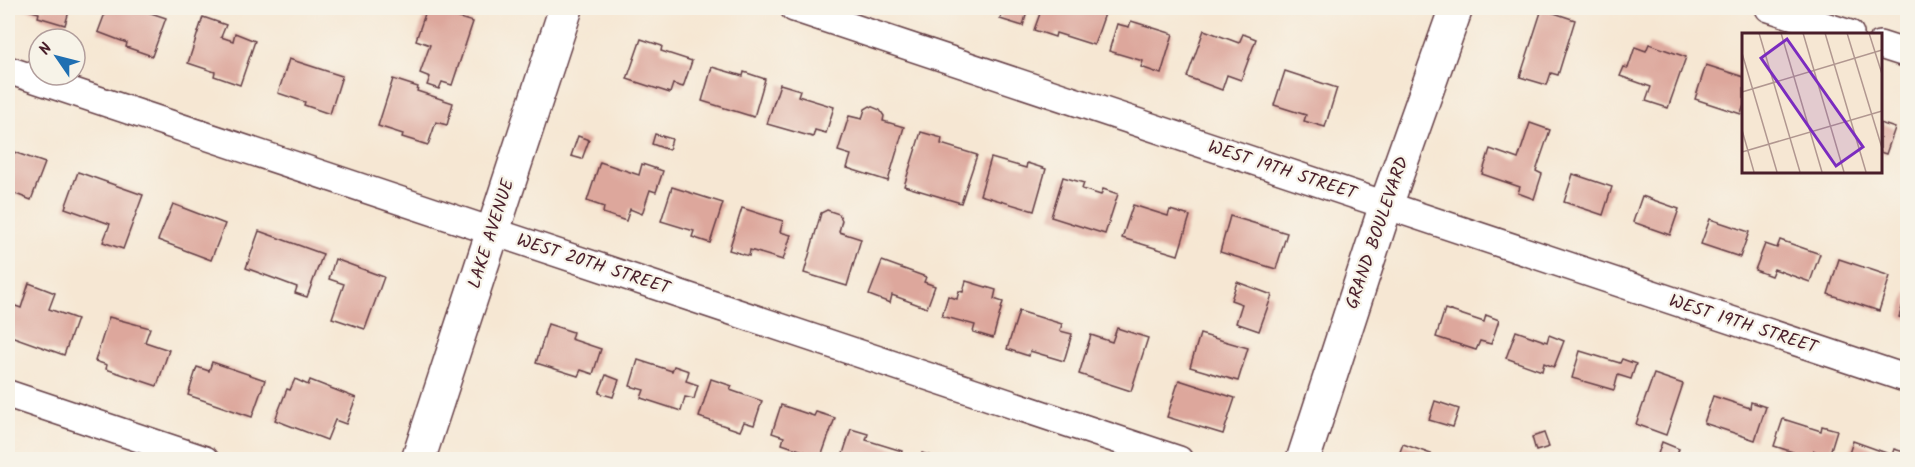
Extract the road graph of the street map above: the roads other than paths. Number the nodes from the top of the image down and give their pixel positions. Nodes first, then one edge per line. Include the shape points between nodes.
1 (566, 8) edge
2 (794, 8) edge
3 (1456, 8) edge
4 (1769, 8) edge
5 (1847, 33) edge
6 (1882, 45) edge
7 (1908, 54) edge
8 (8, 70) edge
9 (1386, 205) junction
10 (493, 232) junction
11 (1908, 379) edge
12 (8, 394) edge
13 (205, 459) edge
14 (418, 459) edge
15 (1179, 459) edge
16 (1303, 459) edge

1 - 10 street, LAKE AVENUE
2 - 9 street, WEST 19TH STREET
3 - 9 street, GRAND BOULEVARD
4 - 5 street
6 - 7 street
8 - 10 street, WEST 20TH STREET
9 - 11 street, WEST 19TH STREET
9 - 16 street, GRAND BOULEVARD
10 - 14 street, LAKE AVENUE
10 - 15 street, WEST 20TH STREET
12 - 13 street

